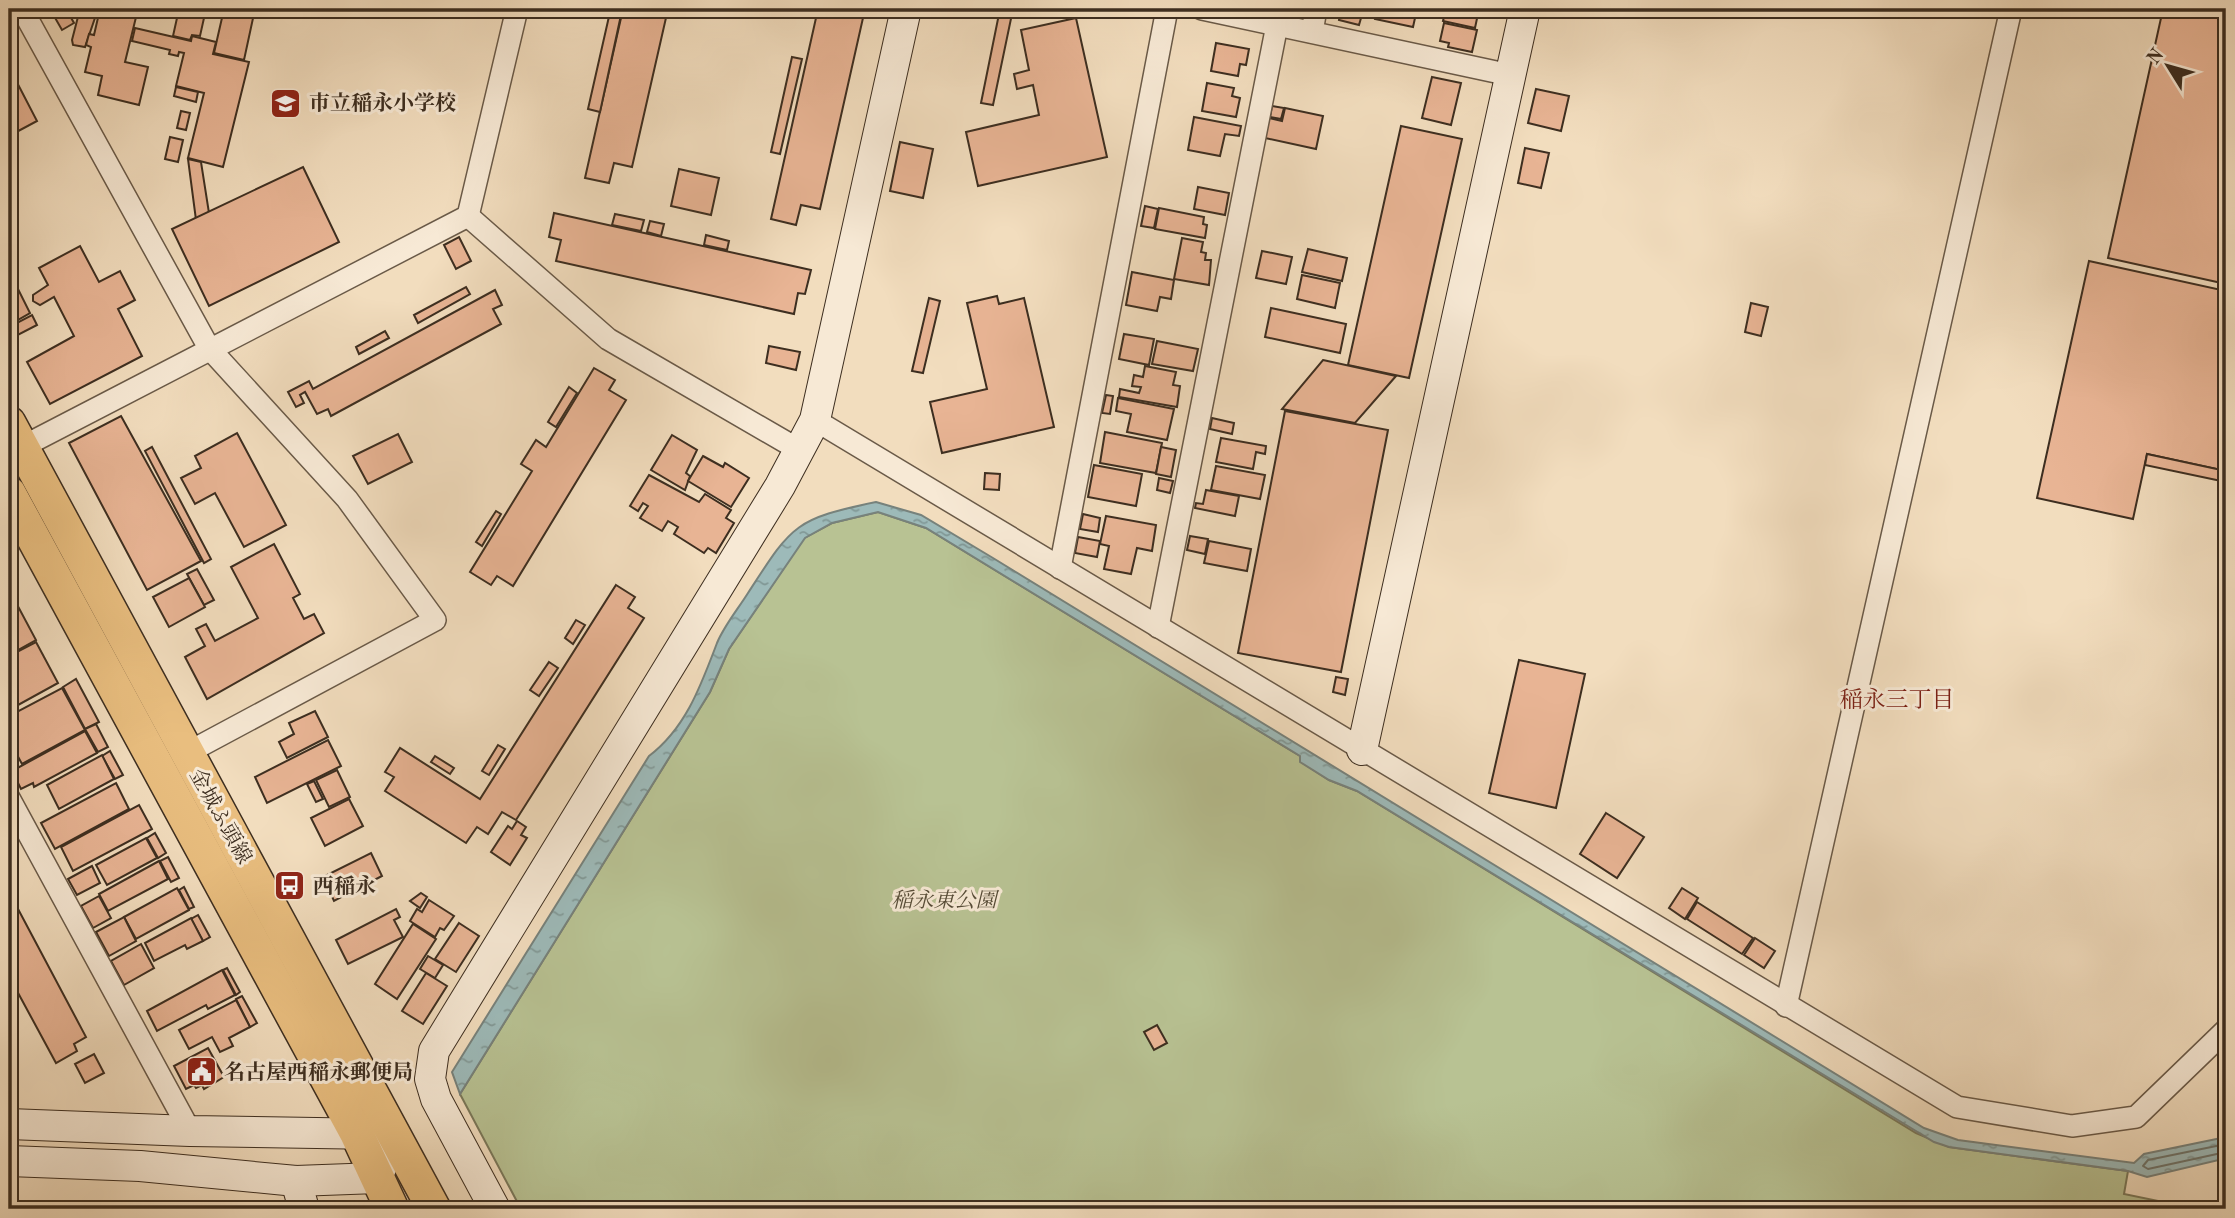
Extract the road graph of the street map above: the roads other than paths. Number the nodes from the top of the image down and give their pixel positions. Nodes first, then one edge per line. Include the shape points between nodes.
1 (22, 9) edge
2 (517, 9) edge
3 (906, 9) edge
4 (1167, 9) edge
5 (1202, 9) edge
6 (1316, 9) edge
7 (1525, 9) edge
8 (2011, 9) edge
9 (1277, 25) junction
10 (1311, 32) junction
11 (1510, 75) junction
12 (468, 216) junction
13 (209, 348) junction
14 (815, 420) junction
15 (15, 435) edge
16 (801, 451) junction
17 (9, 493) edge
18 (1060, 568) junction
19 (1158, 627) junction
20 (1362, 750) junction
21 (187, 753) junction
22 (9, 799) edge
23 (1786, 1006) junction
24 (2226, 1030) edge
25 (9, 1124) edge
26 (190, 1132) junction
27 (395, 1133) junction
28 (357, 1135) junction
29 (9, 1161) edge
30 (377, 1178) junction
31 (300, 1195) edge
32 (391, 1209) edge
33 (434, 1209) edge
34 (495, 1209) edge

1 - 13 street
2 - 12 street
3 - 14 street
4 - 18 street
5 - 9 street
6 - 10 street
7 - 11 street
8 - 23 street
9 - 10 street
9 - 19 street
10 - 11 street
11 - 20 street
12 - 13 street
12 - 16 street via 608,339
13 - 15 street
13 - 21 street via 347,499 435,620
14 - 16 street
14 - 18 street
15 - 21 main road, 金城ふ頭線
16 - 34 street via 434,1051 430,1079 436,1099
17 - 28 main road, 金城ふ頭線
18 - 19 street
19 - 20 street
20 - 23 street
21 - 27 main road, 金城ふ頭線
22 - 26 street
23 - 24 street via 1957,1107 2072,1126 2136,1117
25 - 26 street
26 - 28 street
27 - 28 street
27 - 30 street
27 - 33 main road, 金城ふ頭線
28 - 30 main road, 金城ふ頭線
29 - 31 street via 140,1166
30 - 31 street
30 - 32 main road, 金城ふ頭線

